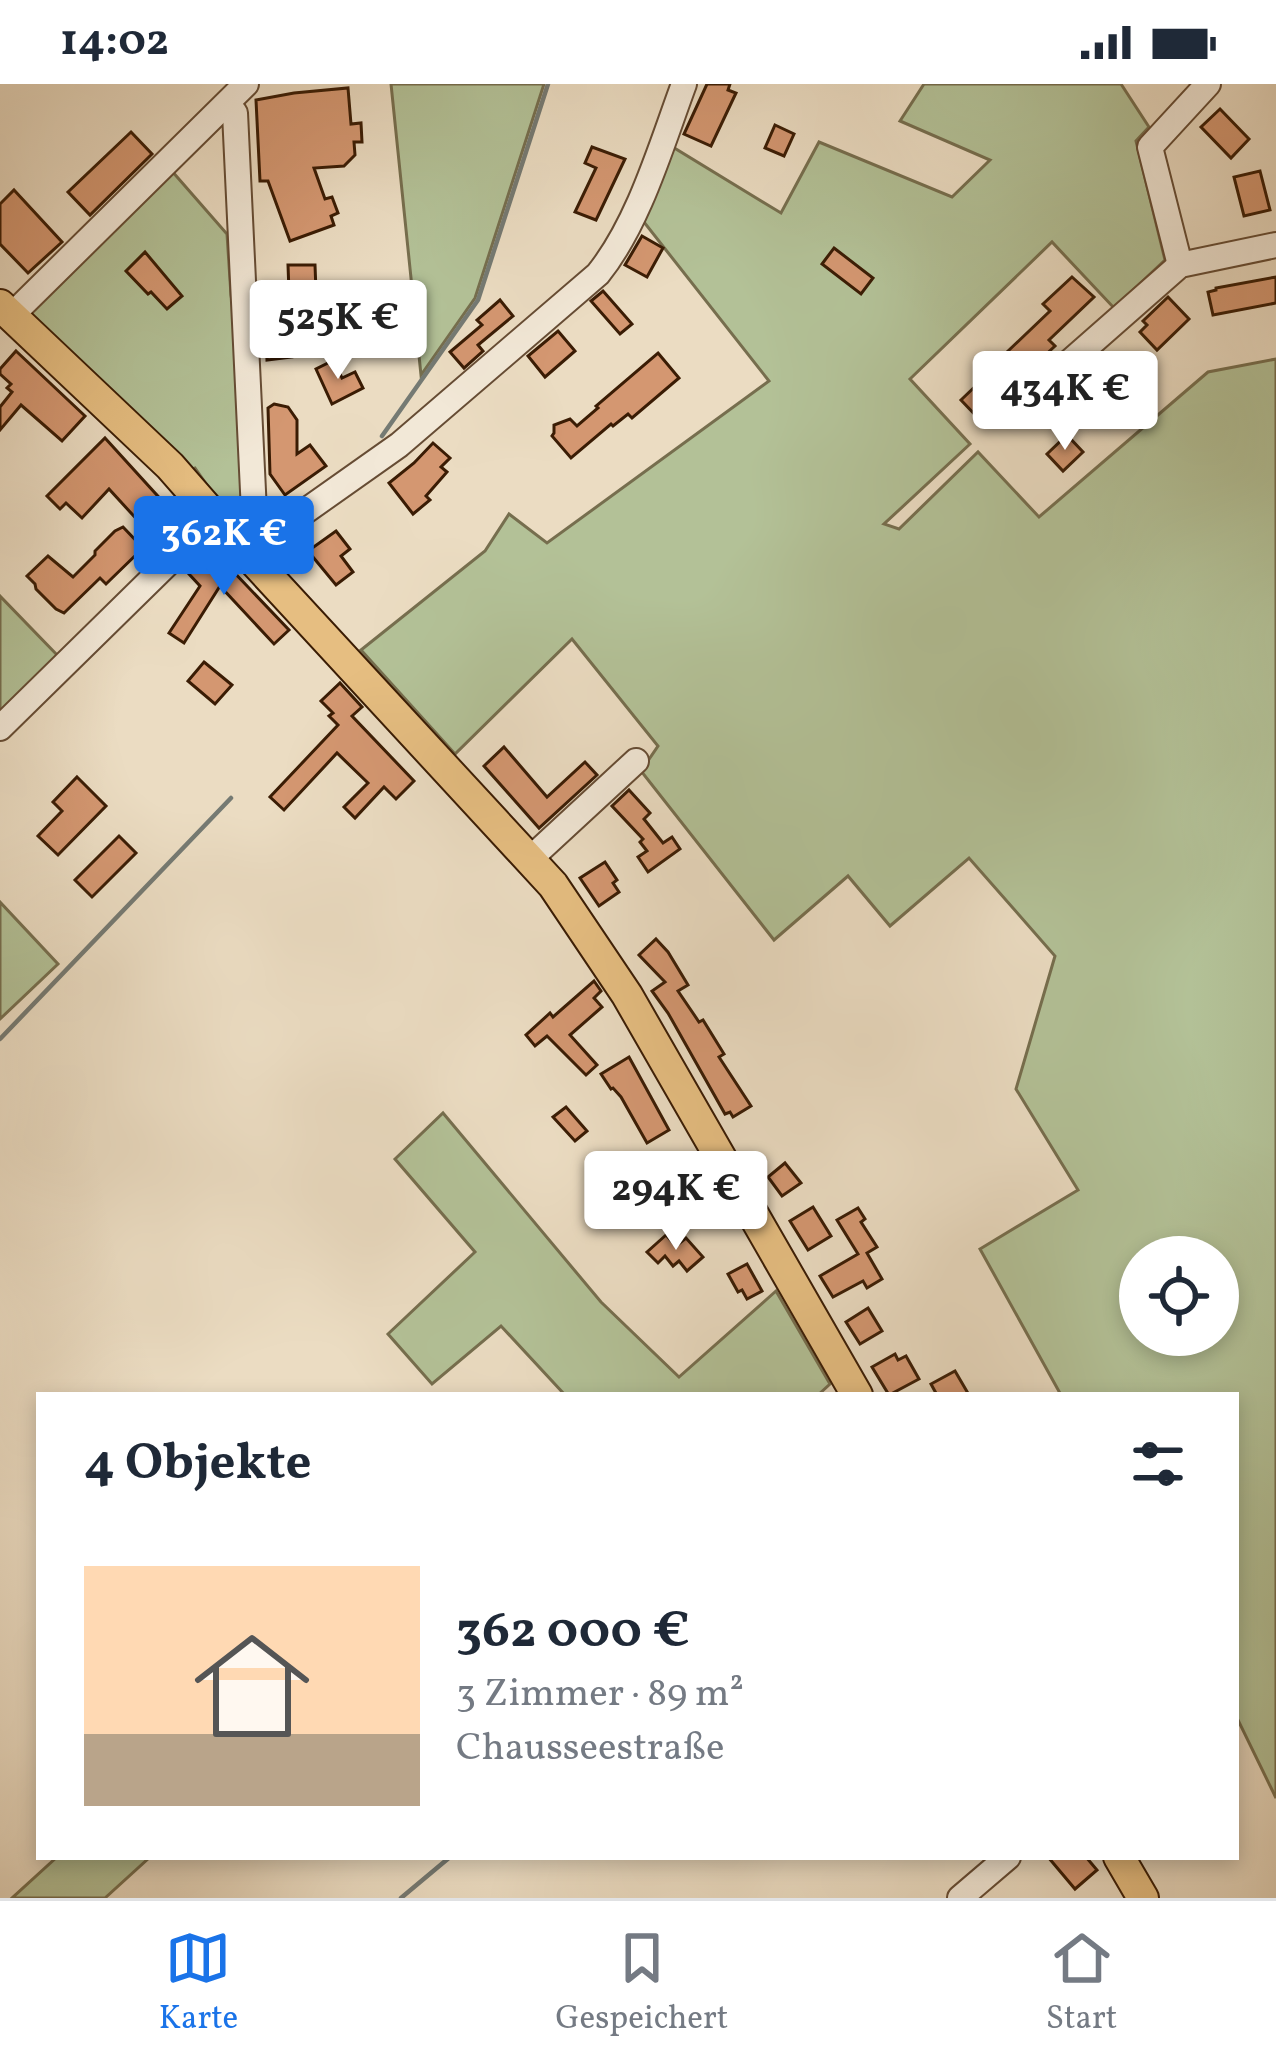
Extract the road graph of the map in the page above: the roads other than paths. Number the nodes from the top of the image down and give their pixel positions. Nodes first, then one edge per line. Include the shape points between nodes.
1 (245, 84) edge
2 (684, 84) edge
3 (1208, 84) edge
4 (228, 104) junction
5 (1276, 244) edge
6 (1180, 265) junction
7 (6, 310) edge
8 (1031, 396) dead end
9 (214, 518) junction
10 (241, 548) junction
11 (0, 728) edge
12 (636, 761) dead end
13 (531, 858) junction
14 (854, 1392) edge
15 (1005, 1860) edge
16 (1121, 1860) edge
17 (960, 1898) edge
18 (1143, 1898) edge

1 - 4 street
2 - 10 street via 627,226 598,274 399,445
3 - 6 street via 1150,147
4 - 7 street
4 - 10 street via 235,113 254,512
5 - 6 street
6 - 8 street
7 - 9 main road
9 - 10 main road
9 - 11 street
10 - 13 main road
12 - 13 street
13 - 14 main road via 627,994
15 - 17 street
16 - 18 main road

